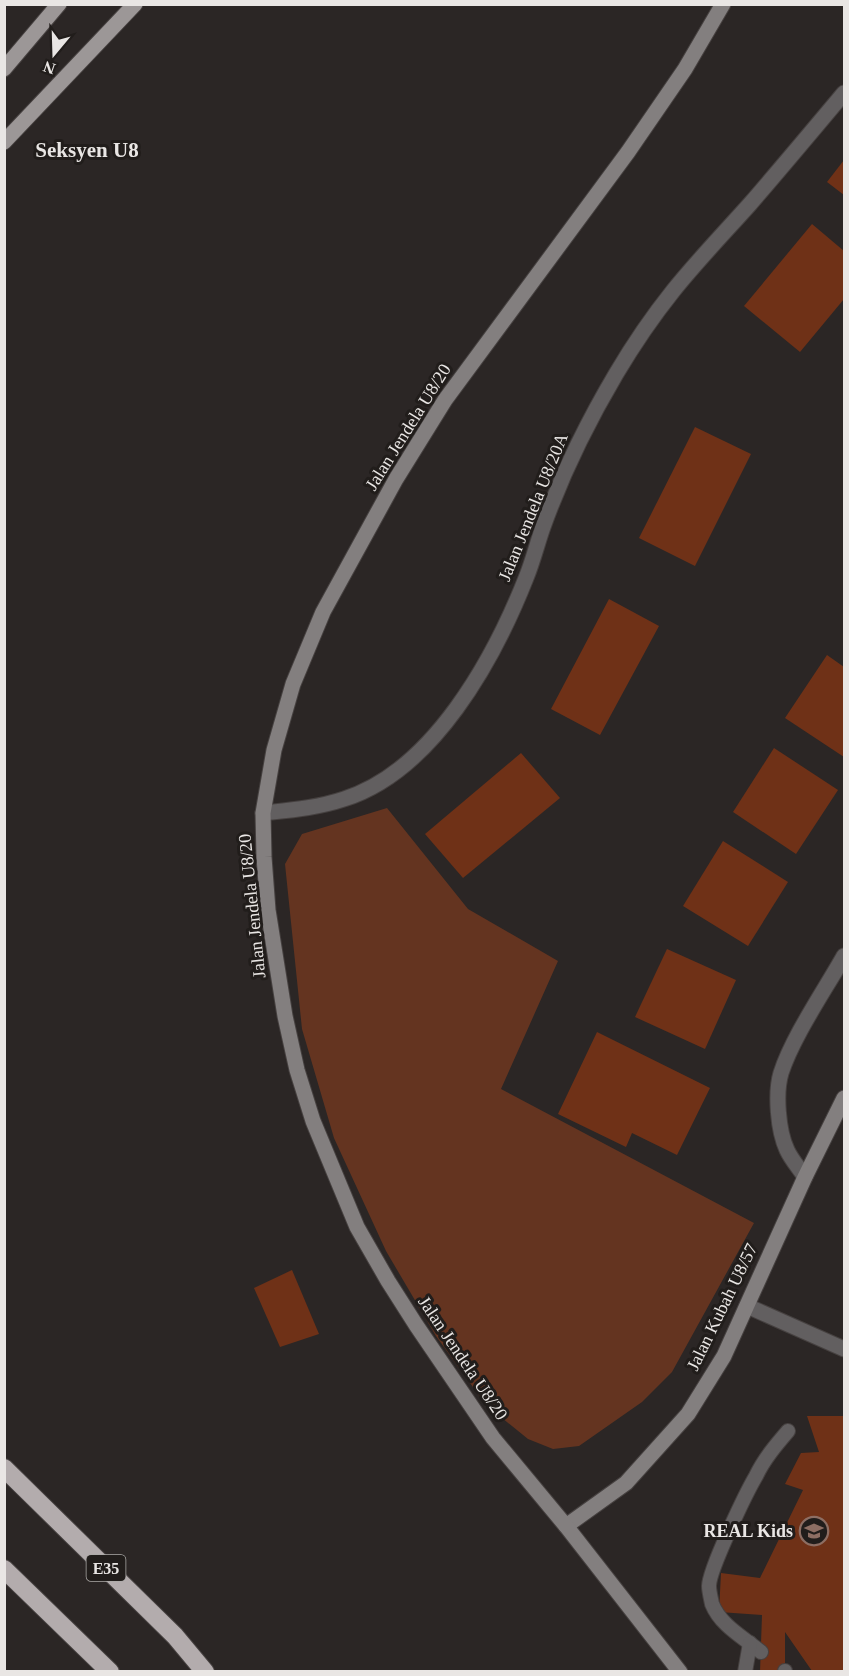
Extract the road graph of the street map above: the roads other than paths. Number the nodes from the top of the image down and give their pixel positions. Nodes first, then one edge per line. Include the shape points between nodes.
1 (59, 4) edge
2 (135, 4) edge
3 (723, 4) edge
4 (4, 69) edge
5 (844, 93) edge
6 (4, 142) edge
7 (263, 813) junction
8 (844, 956) edge
9 (844, 1098) edge
10 (805, 1176) junction
11 (747, 1306) junction
12 (844, 1349) edge
13 (788, 1431) dead end
14 (4, 1468) edge
15 (566, 1526) junction
16 (4, 1569) edge
17 (110, 1671) edge
18 (205, 1671) edge
19 (680, 1671) edge
20 (745, 1671) edge

1 - 4 main road
2 - 6 main road
3 - 7 street, Jalan Jendela U8/20 via 685,69 628,152 445,400 385,498 323,612 293,684 274,750
5 - 7 street, Jalan Jendela U8/20A via 672,292 617,372 588,422 562,480 527,576 496,644 440,728 411,759 379,783 346,799 309,809
7 - 15 street, Jalan Jendela U8/20 via 268,910 285,1016 310,1111 338,1183 357,1227 416,1325 494,1438
8 - 10 street via 791,1048 780,1075 780,1129 787,1150
9 - 10 street, Jalan Kubah U8/57
10 - 11 street, Jalan Kubah U8/57
11 - 12 street
11 - 15 street, Jalan Kubah U8/57 via 724,1356 688,1414 626,1483
13 - 20 lane via 755,1476 709,1585 712,1604 721,1619 755,1647
14 - 18 highway, E35 via 175,1636
15 - 19 street, Jalan Jendela U8/20
16 - 17 highway

